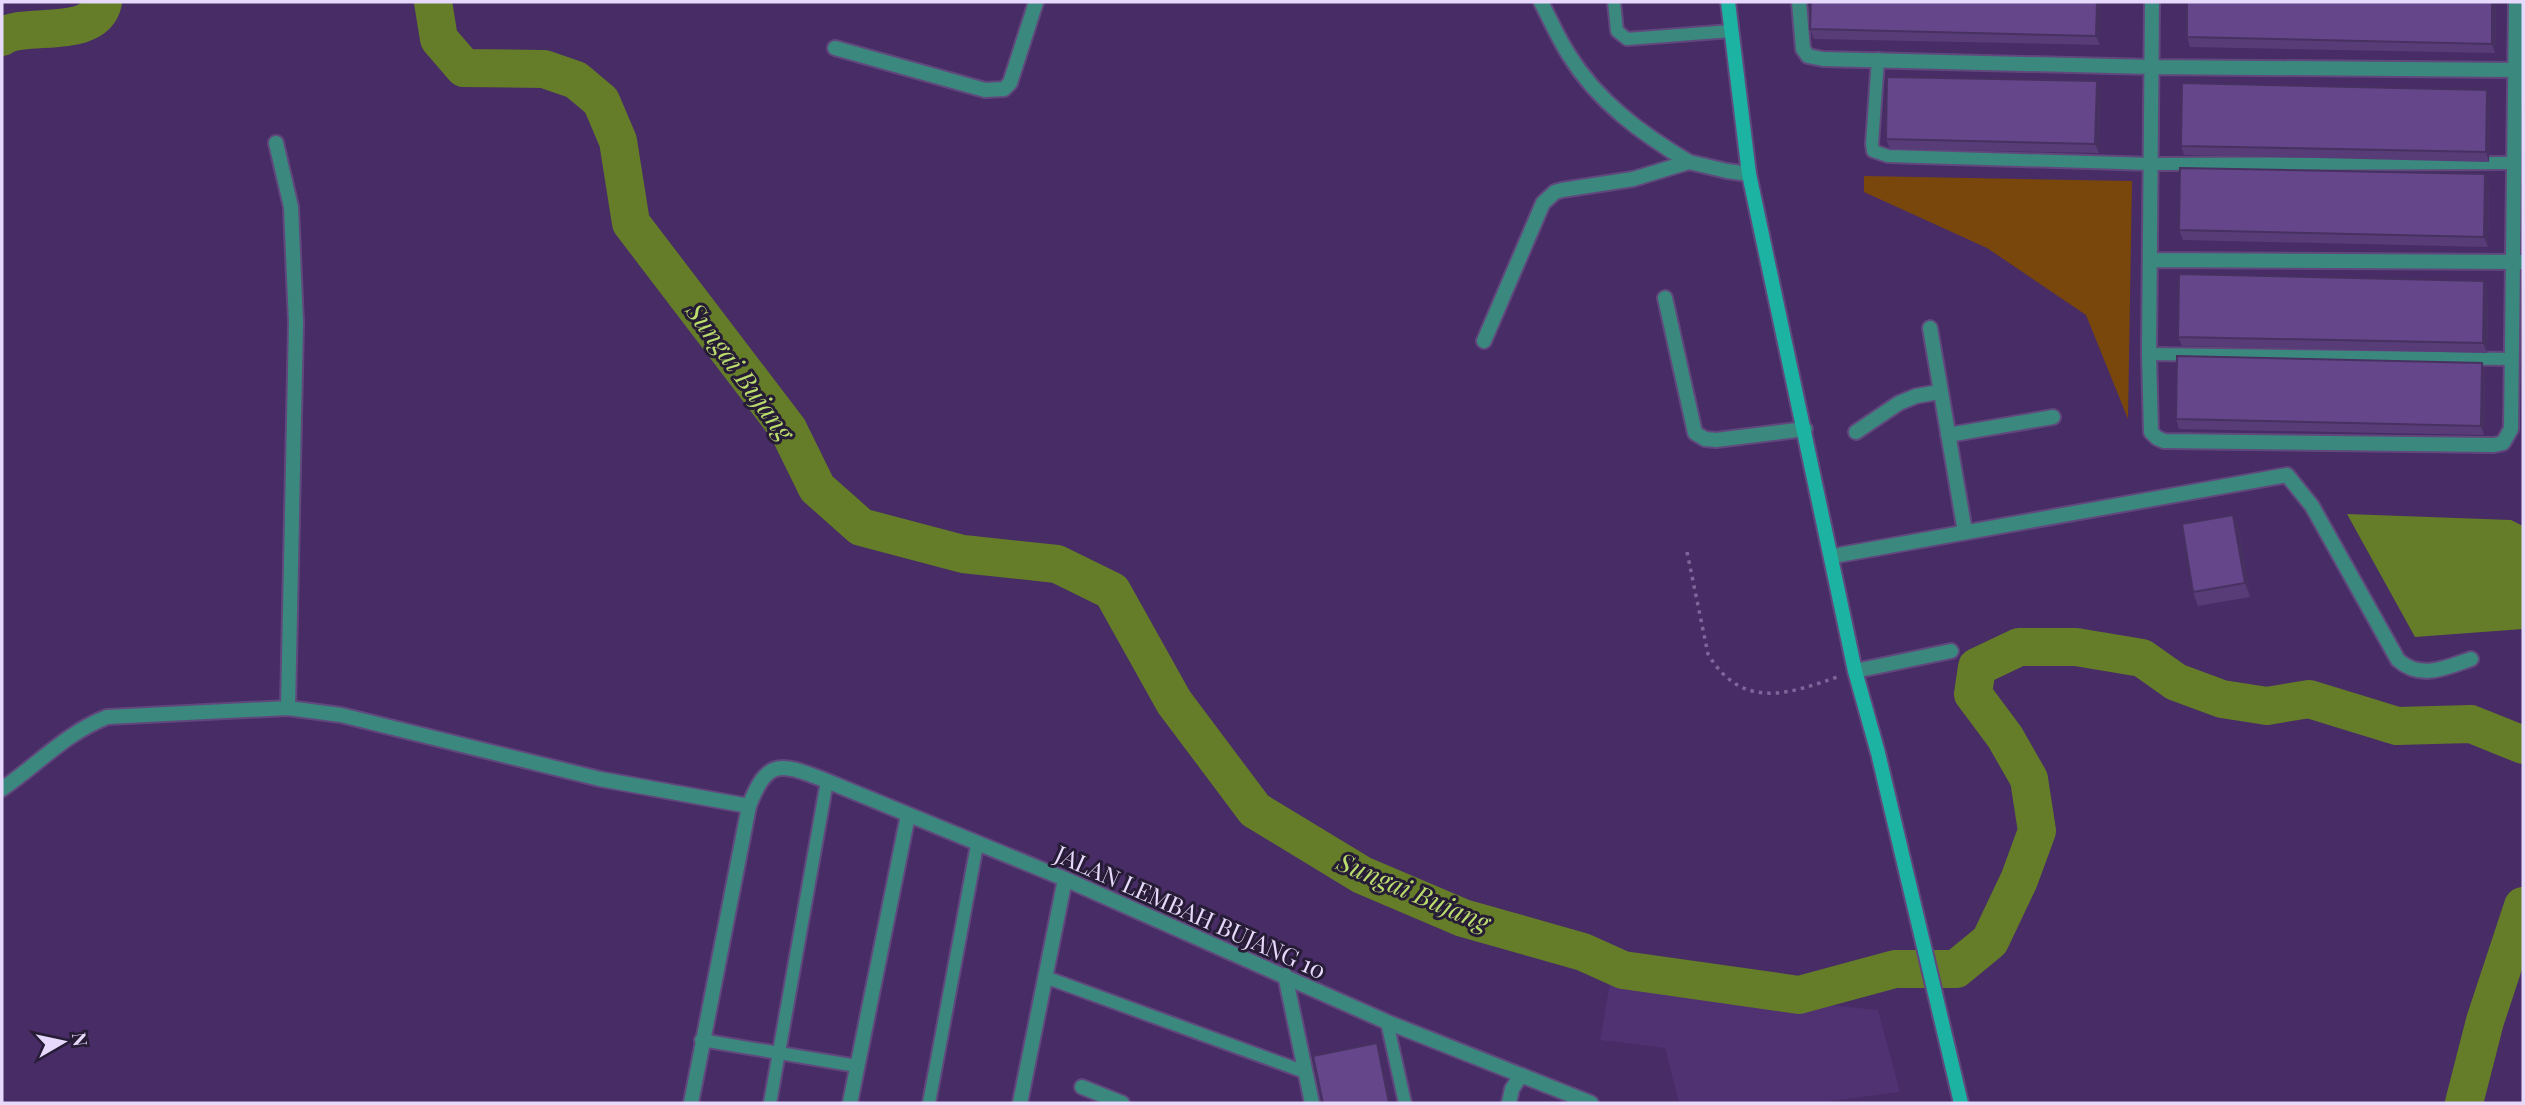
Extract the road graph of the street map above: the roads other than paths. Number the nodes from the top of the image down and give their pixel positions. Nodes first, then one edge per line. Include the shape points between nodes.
1 (1036, 2) edge
2 (1541, 2) edge
3 (1614, 2) edge
4 (1728, 2) edge
5 (1799, 2) edge
6 (2152, 2) edge
7 (2516, 2) edge
8 (1731, 31) junction
9 (835, 48) dead end
10 (1878, 60) junction
11 (2152, 67) junction
12 (2514, 70) junction
13 (276, 143) dead end
14 (1689, 162) junction
15 (2513, 163) junction
16 (2152, 164) junction
17 (1749, 174) junction
18 (2152, 260) junction
19 (2517, 262) edge
20 (1665, 298) dead end
21 (1930, 328) dead end
22 (1484, 341) dead end
23 (2150, 354) junction
24 (2513, 359) junction
25 (1940, 392) junction
26 (2053, 417) dead end
27 (1805, 429) junction
28 (1856, 432) dead end
29 (1948, 435) junction
30 (1965, 532) junction
31 (1833, 556) junction
32 (1951, 651) dead end
33 (2471, 659) dead end
34 (1855, 671) junction
35 (288, 708) junction
36 (827, 781) junction
37 (2, 789) edge
38 (749, 806) junction
39 (908, 815) junction
40 (977, 845) junction
41 (1065, 879) junction
42 (1285, 975) junction
43 (1045, 977) junction
44 (1387, 1022) junction
45 (701, 1040) junction
46 (779, 1052) junction
47 (857, 1066) junction
48 (1305, 1073) junction
49 (1521, 1075) junction
50 (1082, 1087) dead end
51 (691, 1103) edge
52 (771, 1103) edge
53 (850, 1103) edge
54 (929, 1103) edge
55 (1020, 1103) edge
56 (1122, 1103) edge
57 (1312, 1103) edge
58 (1405, 1103) edge
59 (1509, 1103) edge
60 (1591, 1103) edge
61 (1961, 1103) edge

1 - 9 street via 1010,83 1004,89 985,90
2 - 14 street via 1589,83 1653,141
3 - 8 lane via 1617,31 1627,39
4 - 8 street
5 - 10 street via 1803,49 1808,56
6 - 11 street
7 - 12 street
8 - 17 street
10 - 11 street
10 - 16 lane via 1872,144 1879,155
11 - 12 street
11 - 16 street
12 - 15 street
13 - 35 street via 291,207 296,323
14 - 17 street
14 - 22 street via 1633,179 1562,190 1549,197
15 - 16 lane
15 - 19 street
16 - 18 street
17 - 27 street
18 - 19 street
18 - 23 street
19 - 24 street
20 - 27 street via 1695,433 1716,440
21 - 25 street
23 - 24 lane
23 - 24 street via 2150,427 2164,441 2503,443 2511,429
25 - 28 street via 1899,402
25 - 29 street
26 - 29 street
27 - 31 street
29 - 30 street
30 - 31 street
30 - 33 street via 2287,475 2312,506 2398,660 2406,667 2428,672
31 - 34 street
32 - 34 street
34 - 61 street
35 - 37 street via 107,717 68,738
35 - 38 street via 341,715 600,779
36 - 38 street, JALAN LEMBAH BUJANG 10 via 795,769 771,770 757,784
36 - 39 street, JALAN LEMBAH BUJANG 10
36 - 46 lane
38 - 45 street
39 - 40 street, JALAN LEMBAH BUJANG 10
39 - 47 street
40 - 41 street, JALAN LEMBAH BUJANG 10
40 - 54 lane
41 - 42 street, JALAN LEMBAH BUJANG 10
41 - 43 street
42 - 44 street, JALAN LEMBAH BUJANG 10
42 - 48 street
43 - 48 lane
43 - 55 street
44 - 49 street, JALAN LEMBAH BUJANG 10
44 - 58 lane
45 - 46 lane
45 - 51 street
46 - 47 lane
46 - 52 lane
47 - 53 street
48 - 57 street
49 - 59 street
49 - 60 street, JALAN LEMBAH BUJANG 10
50 - 56 street

